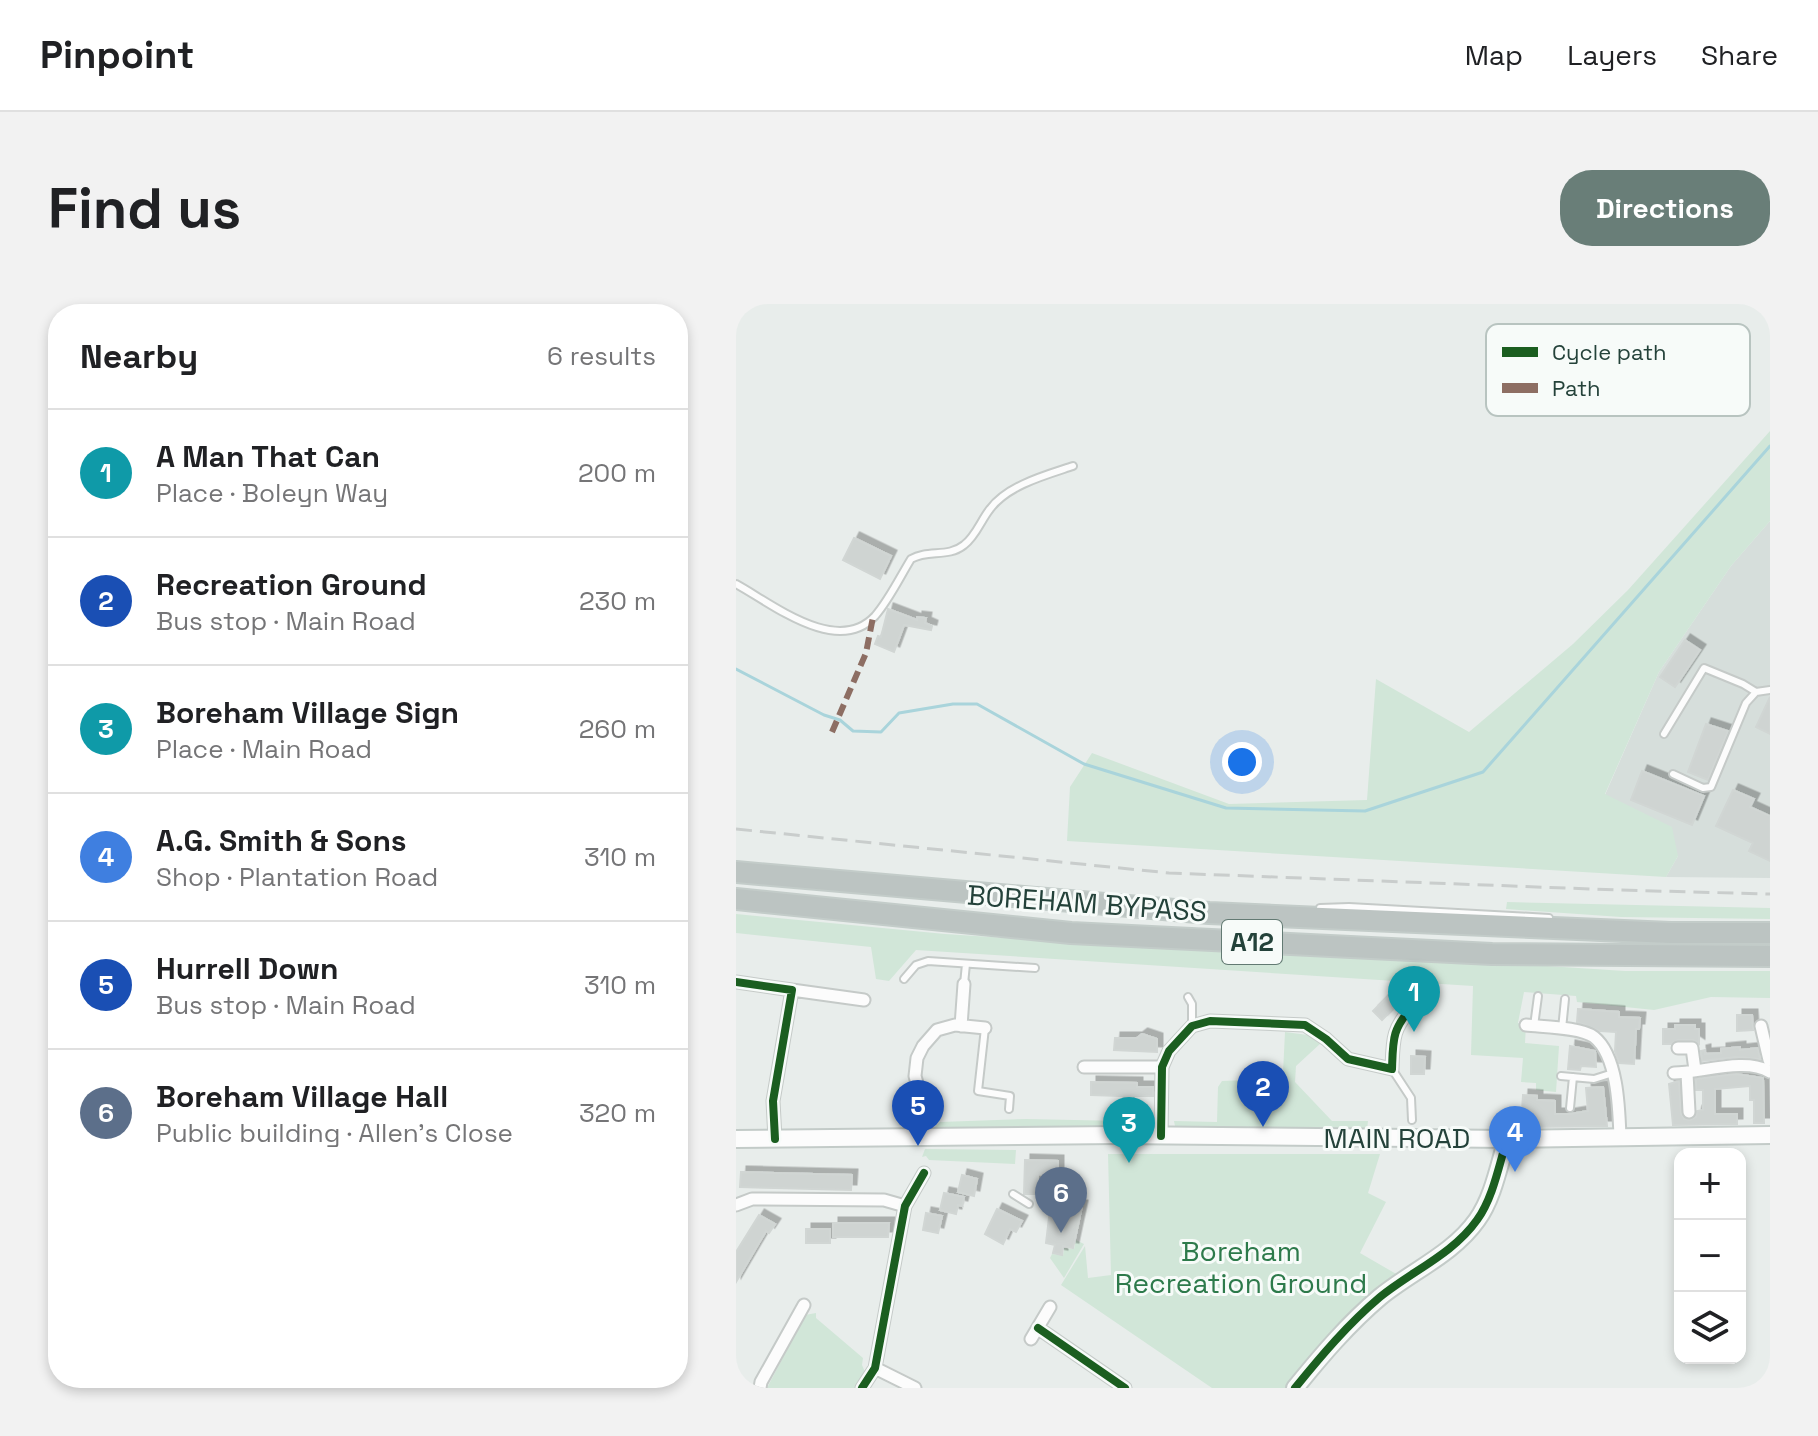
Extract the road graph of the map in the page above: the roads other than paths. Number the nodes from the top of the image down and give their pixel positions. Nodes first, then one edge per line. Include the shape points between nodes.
1 (1073, 466) dead end
2 (736, 584) edge
3 (1770, 690) edge
4 (1756, 692) junction
5 (1664, 734) dead end
6 (1673, 774) dead end
7 (736, 872) edge
8 (736, 899) edge
9 (1770, 933) edge
10 (1770, 956) edge
11 (966, 964) junction
12 (1035, 968) dead end
13 (904, 979) dead end
14 (736, 982) edge
15 (964, 984) joint
16 (792, 990) junction
17 (1538, 996) dead end
18 (1188, 997) dead end
19 (1565, 999) dead end
20 (864, 1000) dead end
21 (1413, 1006) dead end
22 (961, 1026) junction
23 (1192, 1026) junction
24 (1530, 1026) joint
25 (1761, 1026) dead end
26 (985, 1028) joint
27 (1562, 1029) junction
28 (1678, 1048) dead end
29 (1768, 1065) edge
30 (1084, 1067) dead end
31 (1162, 1067) junction
32 (1392, 1069) junction
33 (1691, 1071) junction
34 (1613, 1073) junction
35 (1674, 1073) dead end
36 (1561, 1076) dead end
37 (1573, 1077) junction
38 (1570, 1108) dead end
39 (1009, 1109) dead end
40 (1689, 1112) dead end
41 (1412, 1120) dead end
42 (1770, 1135) edge
43 (1161, 1136) junction
44 (923, 1138) junction
45 (1620, 1138) junction
46 (736, 1139) edge
47 (775, 1139) junction
48 (1507, 1139) junction
49 (924, 1173) dead end
50 (1013, 1194) dead end
51 (1029, 1204) dead end
52 (736, 1205) edge
53 (905, 1206) junction
54 (804, 1305) dead end
55 (1050, 1307) dead end
56 (875, 1368) junction
57 (760, 1388) edge
58 (862, 1388) edge
59 (915, 1388) edge
60 (1125, 1388) edge
61 (1295, 1388) edge

1 - 2 lane via 1013,490 951,553 921,553 911,559 873,617 854,629 806,624
3 - 4 lane
4 - 5 lane via 1704,668
4 - 6 lane via 1746,703 1711,787
7 - 9 highway, BOREHAM BYPASS / A12 via 1209,913
8 - 10 highway, BOREHAM BYPASS / A12 via 1071,933 1492,954
11 - 12 lane
11 - 13 lane via 928,961
11 - 15 lane
14 - 16 street
15 - 22 street
16 - 20 street
16 - 47 street via 773,1101
17 - 24 lane
18 - 23 lane
19 - 27 lane
21 - 32 street via 1397,1023
22 - 26 street
22 - 44 street via 937,1030 917,1058
23 - 31 street
23 - 32 street via 1210,1021 1305,1025 1348,1059
24 - 27 street
25 - 29 street
26 - 39 lane via 978,1091 1010,1096
27 - 34 street via 1593,1036
28 - 33 street via 1692,1048
29 - 33 street
30 - 31 street
31 - 43 street
32 - 41 lane via 1411,1098
33 - 35 street
33 - 40 street
34 - 37 lane via 1594,1079
34 - 45 street
36 - 37 lane
37 - 38 lane
42 - 45 main road, MAIN ROAD
43 - 44 main road, MAIN ROAD
43 - 48 main road, MAIN ROAD
44 - 47 main road, MAIN ROAD
45 - 48 main road, MAIN ROAD
46 - 47 main road, MAIN ROAD
48 - 61 main road via 1485,1206 1467,1232 1353,1321
49 - 53 street
50 - 51 lane
52 - 53 street via 752,1199 884,1200
53 - 56 street
54 - 57 street
55 - 60 street via 1035,1334
56 - 58 street
56 - 59 street

